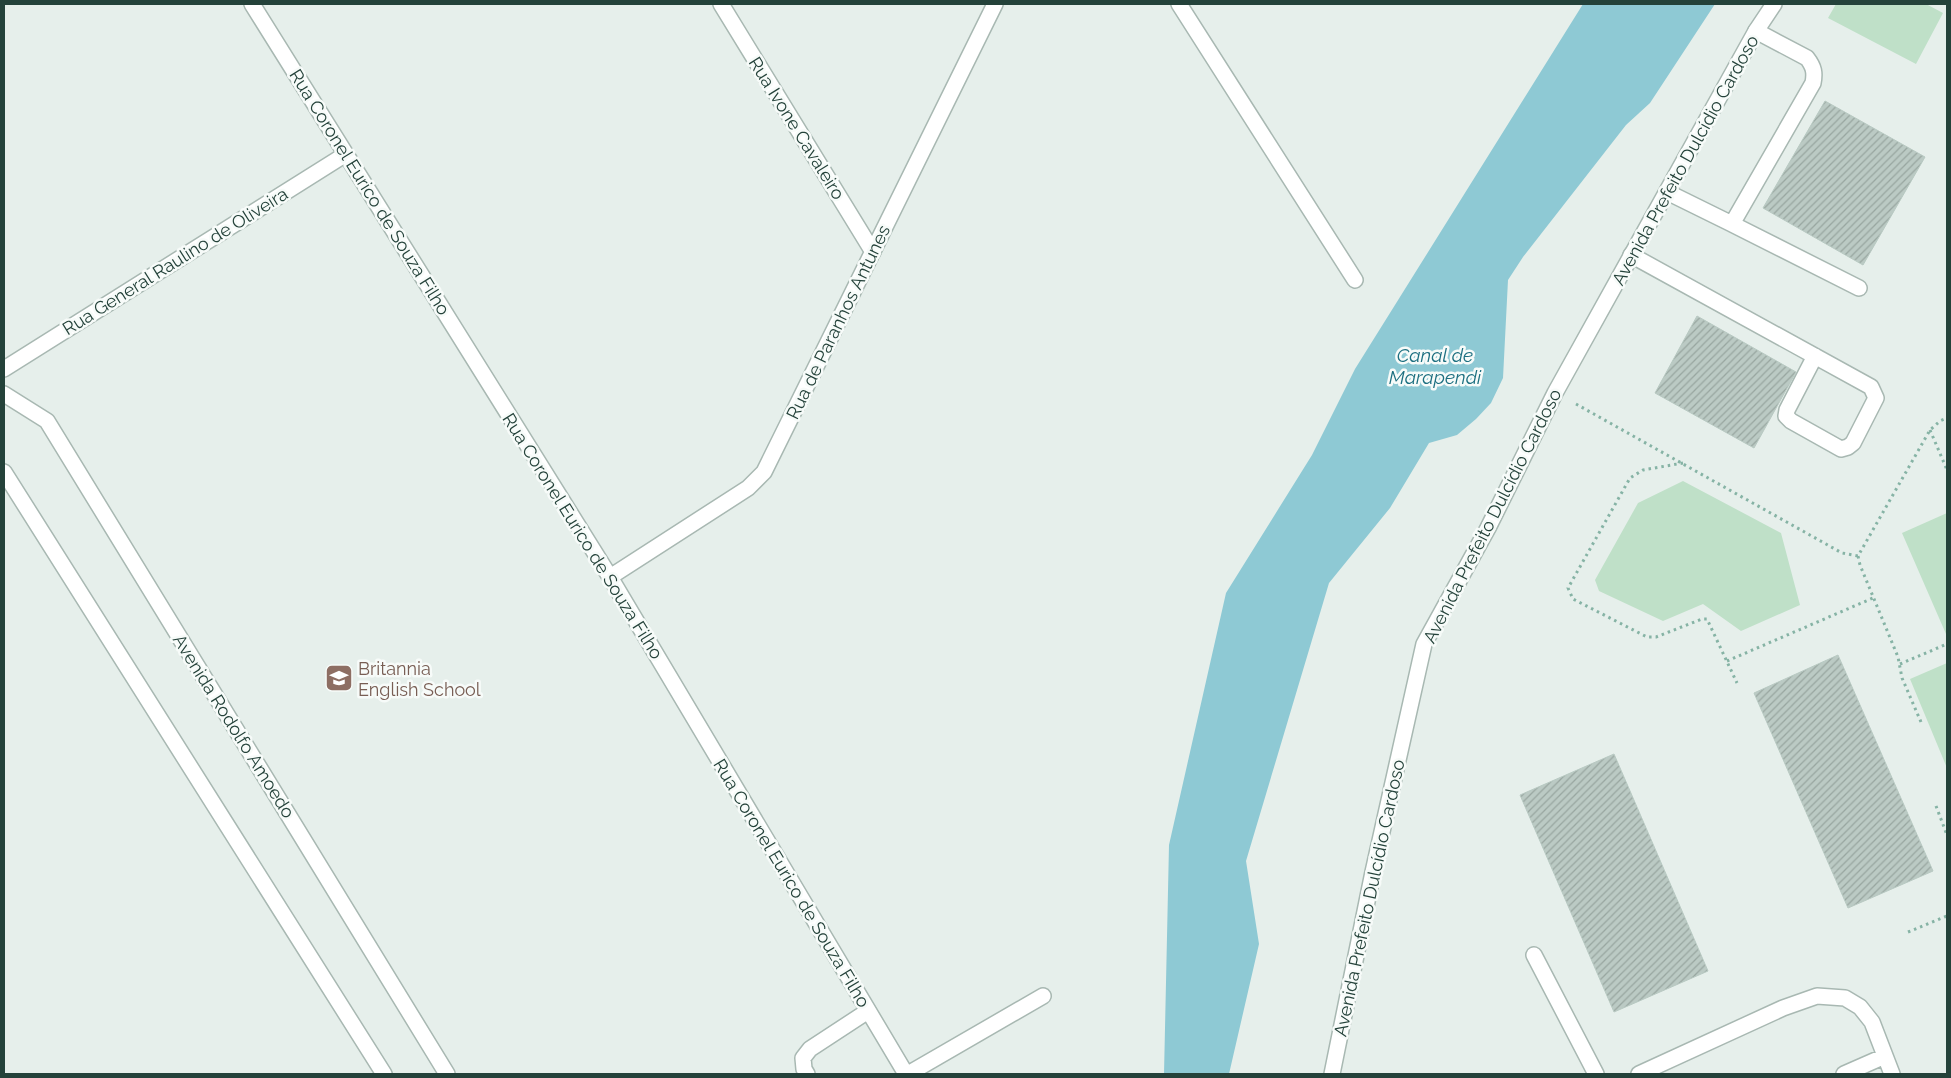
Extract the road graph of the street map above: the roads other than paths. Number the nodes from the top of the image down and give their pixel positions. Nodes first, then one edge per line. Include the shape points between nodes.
1 (252, 4) edge
2 (721, 4) edge
3 (995, 4) edge
4 (1180, 4) edge
5 (1774, 4) edge
6 (1756, 31) junction
7 (346, 154) junction
8 (1667, 192) junction
9 (1732, 224) junction
10 (873, 252) junction
11 (1631, 256) junction
12 (1355, 280) dead end
13 (1859, 288) dead end
14 (1816, 356) junction
15 (4, 368) edge
16 (4, 394) edge
17 (4, 472) edge
18 (610, 577) junction
19 (1534, 956) dead end
20 (1043, 996) dead end
21 (868, 1011) junction
22 (1885, 1056) junction
23 (384, 1074) edge
24 (447, 1074) edge
25 (807, 1074) edge
26 (907, 1074) edge
27 (1332, 1074) edge
28 (1596, 1074) edge
29 (1639, 1074) edge
30 (1844, 1074) edge
31 (1892, 1074) edge

1 - 7 street, Rua Coronel Eurico de Souza Filho
2 - 10 street, Rua Ivone Cavaleiro
3 - 10 street, Rua de Paranhos Antunes
4 - 12 street
5 - 6 street, Avenida Prefeito Dulcídio Cardoso
6 - 8 street, Avenida Prefeito Dulcídio Cardoso
6 - 9 street via 1807,58 1815,75
7 - 15 street, Rua General Raulino de Oliveira
7 - 18 street, Rua Coronel Eurico de Souza Filho
8 - 9 street
8 - 11 street, Avenida Prefeito Dulcídio Cardoso
9 - 13 street
10 - 18 street, Rua de Paranhos Antunes via 764,472 748,488
11 - 14 street
11 - 27 street, Avenida Prefeito Dulcídio Cardoso via 1555,393 1488,528 1424,644
14 - 14 street via 1872,387 1875,392 1876,398 1848,447 1841,449 1786,416
16 - 24 street, Avenida Rodolfo Amoedo via 46,421
17 - 23 street
18 - 21 street, Rua Coronel Eurico de Souza Filho
19 - 28 street
20 - 26 street
21 - 25 street via 810,1049 803,1058
21 - 26 street, Rua Coronel Eurico de Souza Filho
22 - 29 street via 1872,1022 1860,1007 1845,998 1816,996
22 - 30 street
22 - 31 street

